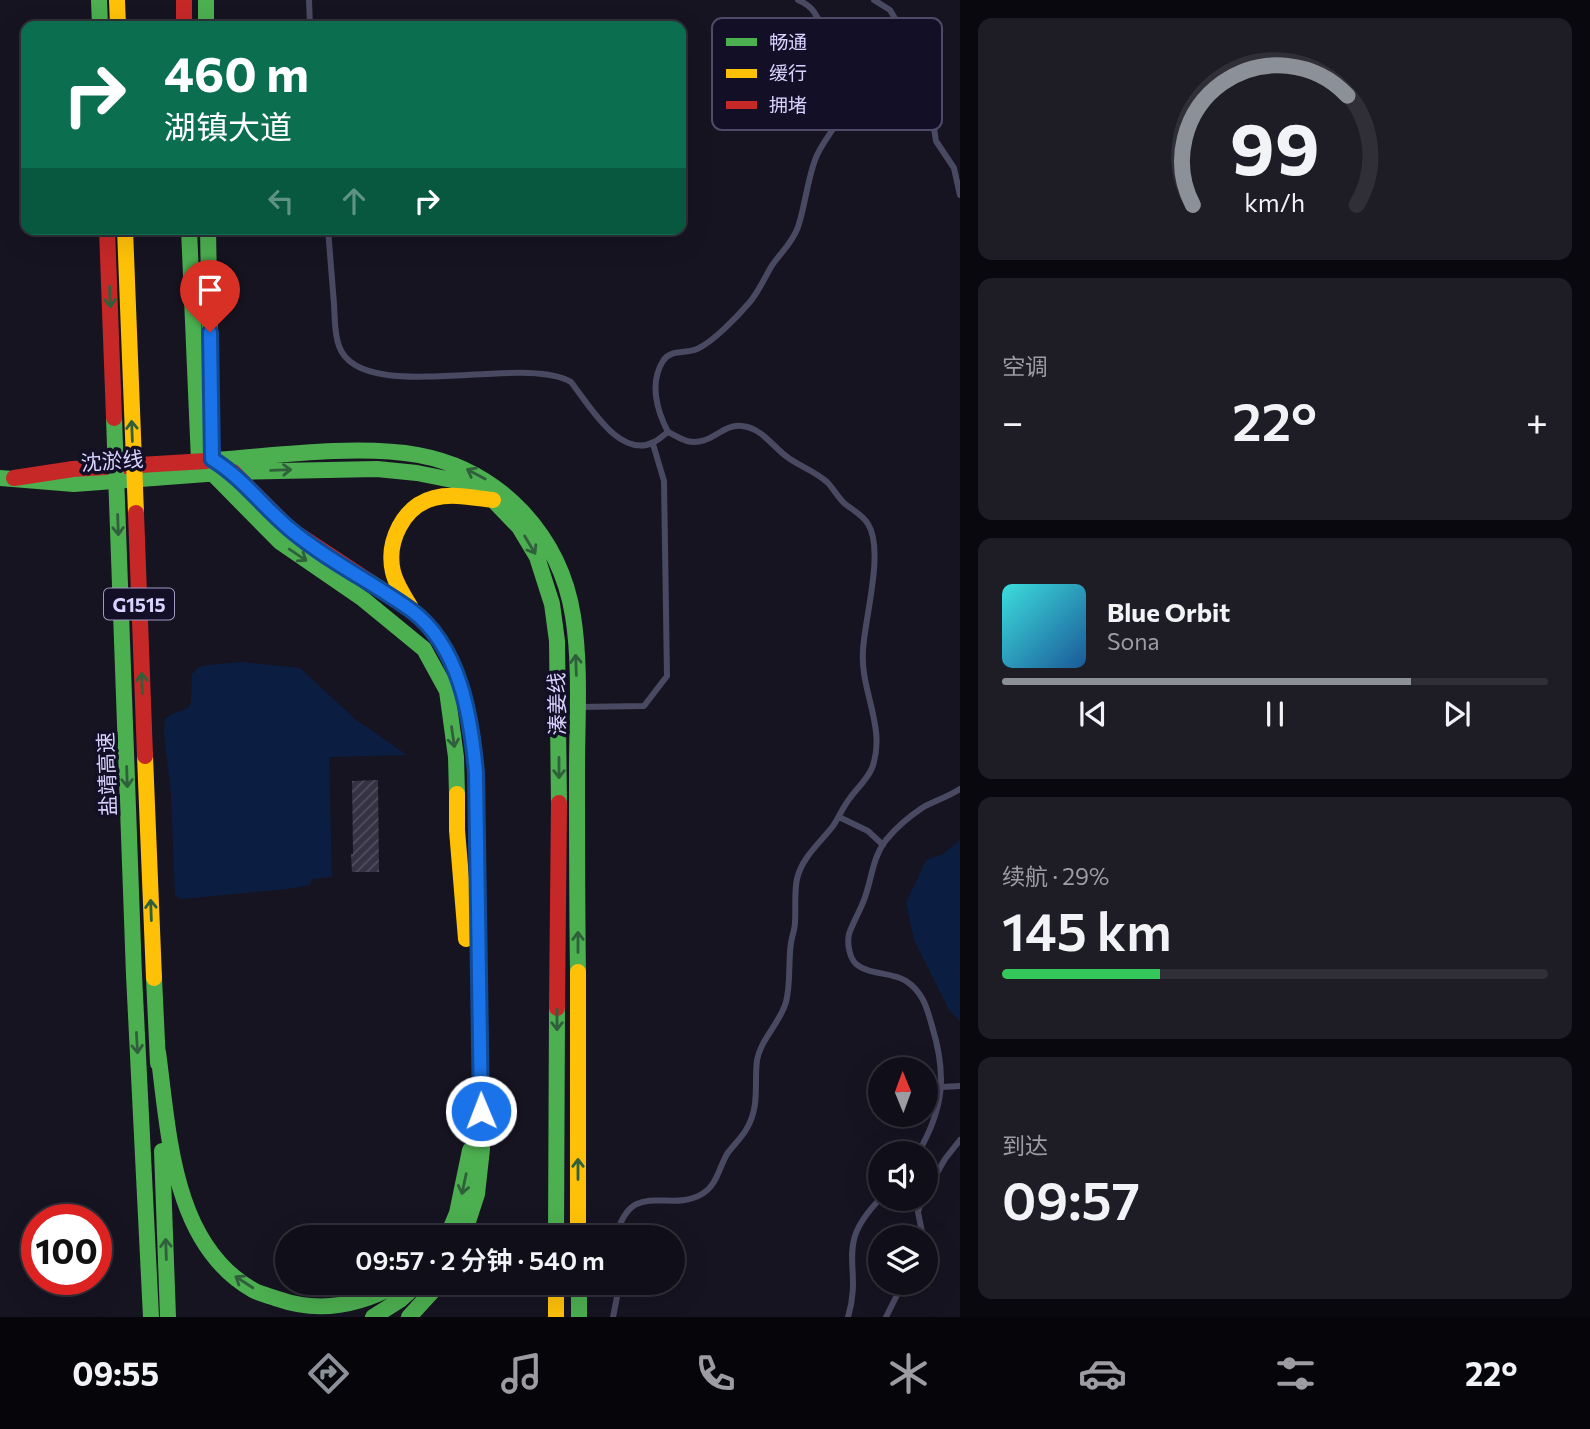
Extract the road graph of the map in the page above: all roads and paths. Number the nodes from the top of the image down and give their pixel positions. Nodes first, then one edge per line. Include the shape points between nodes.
1 (99, 0) edge
2 (117, 0) edge
3 (184, 0) edge
4 (206, 0) edge
5 (309, 0) edge
6 (798, 0) edge
7 (874, 0) edge
8 (816, 18) edge
9 (895, 18) edge
10 (100, 21) edge
11 (118, 21) edge
12 (184, 21) edge
13 (206, 21) edge
14 (310, 21) edge
15 (831, 130) edge
16 (934, 130) edge
17 (960, 195) edge
18 (107, 235) edge
19 (125, 235) edge
20 (189, 235) edge
21 (208, 235) edge
22 (328, 235) edge
23 (668, 432) junction
24 (653, 444) junction
25 (208, 465) junction
26 (233, 472) junction
27 (7, 478) edge
28 (493, 500) junction
29 (413, 611) junction
30 (577, 707) junction
31 (960, 789) edge
32 (839, 817) junction
33 (883, 845) junction
34 (158, 1052) junction
35 (960, 1086) edge
36 (942, 1087) junction
37 (960, 1140) edge
38 (925, 1141) edge
39 (938, 1171) edge
40 (869, 1211) edge
41 (455, 1225) edge
42 (467, 1225) edge
43 (556, 1225) edge
44 (578, 1225) edge
45 (619, 1225) edge
46 (149, 1279) junction
47 (378, 1295) edge
48 (406, 1295) edge
49 (417, 1295) edge
50 (429, 1295) edge
51 (556, 1295) edge
52 (579, 1295) edge
53 (617, 1295) edge
54 (897, 1295) edge
55 (143, 1317) edge
56 (151, 1317) edge
57 (168, 1317) edge
58 (373, 1317) edge
59 (393, 1317) edge
60 (409, 1317) edge
61 (556, 1317) edge
62 (579, 1317) edge
63 (613, 1317) edge
64 (848, 1317) edge
65 (886, 1317) edge

1 - 10 main road
2 - 11 main road
3 - 12 main road
4 - 13 main road
5 - 14 lane
6 - 8 lane
7 - 9 lane
15 - 23 lane via 815,157 791,243 750,302 707,343 665,357 659,367 655,399
16 - 17 lane via 954,169
18 -> 46 main road, 盐靖高速 / G1515, bridge
34 -> 19 main road, 盐靖高速 / G1515, bridge
20 - 25 main road
21 - 25 main road
22 - 24 lane via 335,331 339,347 356,367 393,375 563,377 618,439
23 - 24 lane
23 - 32 lane via 696,442 734,426 747,426 827,482 871,530 874,565 862,657 877,747 872,768
24 - 30 lane via 664,481 667,676 644,706
25 - 26 main road, 溱姜线
25 - 27 main road, 沈淤线 via 74,484
30 -> 25 main road, 溱姜线 via 570,602 559,567 522,506 498,486 461,466 419,455 376,452
25 -> 41 main road via 279,542 363,599 424,649 447,691 456,757 471,1112 466,1177
26 -> 28 main road, 溱姜线 via 377,469 417,473 457,481
26 - 29 main road via 291,530
28 - 29 main road via 456,496 429,500 409,513 396,531 391,562
28 -> 43 main road, 溱姜线 via 519,527 537,557 552,604 557,641
29 - 42 main road via 438,639 458,678 473,733 482,1149 480,1187
44 -> 30 main road, 溱姜线
31 - 33 lane via 919,810
32 - 33 lane via 868,831
32 - 45 lane via 802,866 797,880 786,1002 757,1059 756,1101 747,1130 704,1194 634,1204
33 - 36 lane via 849,934 850,955 863,968 904,980 923,997 940,1051
47 -> 34 main road via 337,1307 307,1307 255,1289 227,1271 206,1247 183,1200
57 -> 34 main road, 盐靖高速 / G1515
35 - 36 lane
36 - 38 lane
37 - 39 lane
40 - 64 lane via 854,1234 851,1249 854,1293
46 - 55 main road
46 - 56 main road, 盐靖高速 / G1515
48 - 58 main road
49 - 59 main road
50 - 60 main road
51 - 61 main road
52 - 62 main road
53 - 63 lane
54 - 65 lane

